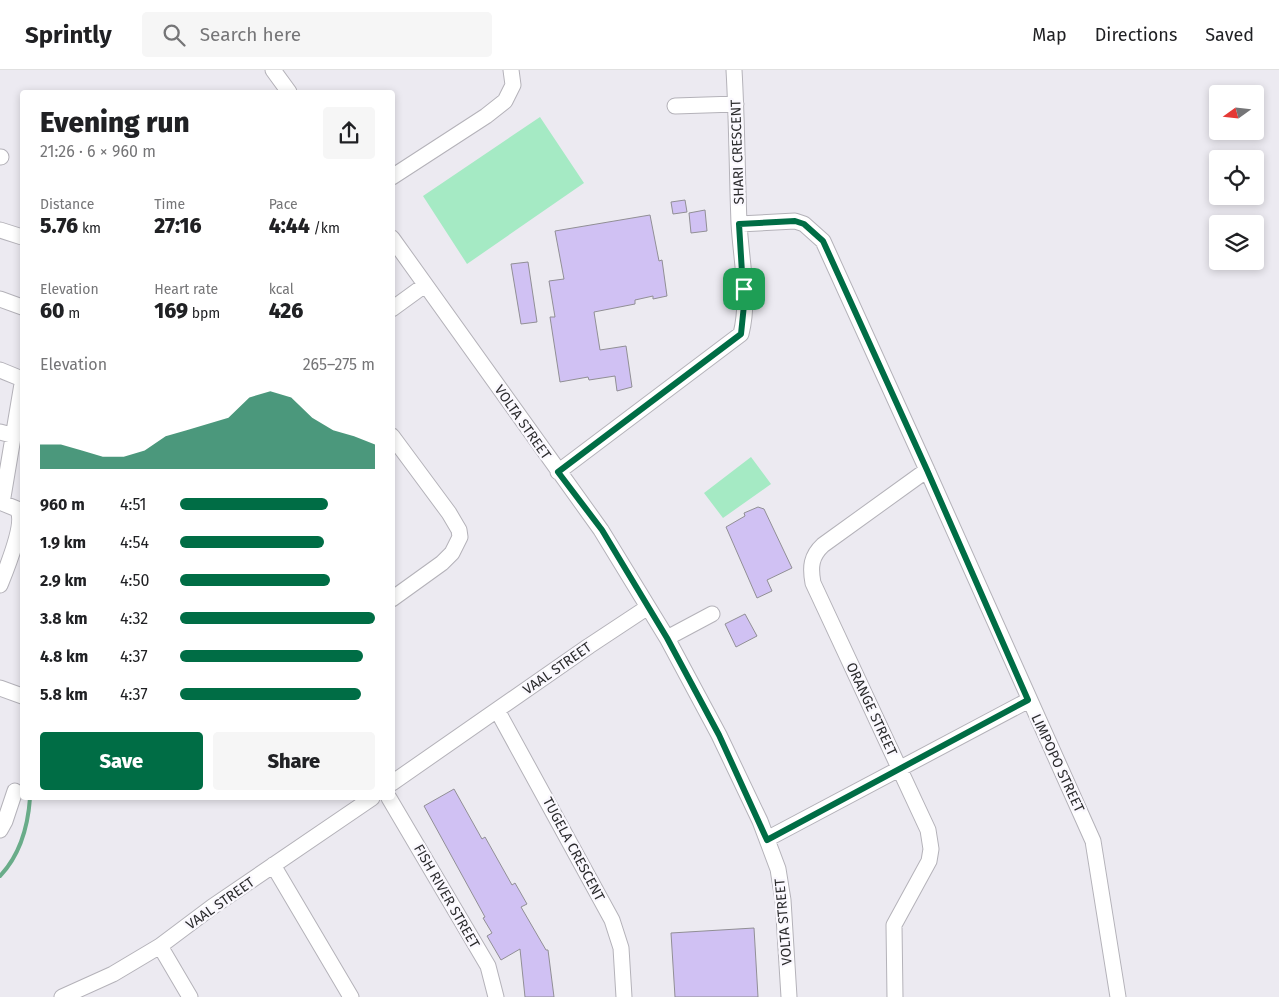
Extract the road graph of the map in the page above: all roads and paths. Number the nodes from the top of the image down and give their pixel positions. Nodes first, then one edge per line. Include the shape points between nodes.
1 (273, 70) edge
2 (511, 70) edge
3 (734, 70) edge
4 (288, 90) edge
5 (736, 104) junction
6 (675, 106) dead end
7 (395, 175) edge
8 (739, 224) junction
9 (0, 230) edge
10 (20, 236) edge
11 (395, 242) edge
12 (425, 285) junction
13 (0, 299) edge
14 (20, 306) edge
15 (395, 308) edge
16 (0, 370) edge
17 (20, 378) edge
18 (20, 391) edge
19 (7, 434) edge
20 (395, 440) edge
21 (927, 470) junction
22 (558, 472) junction
23 (1, 503) edge
24 (1, 580) edge
25 (395, 597) edge
26 (648, 607) junction
27 (712, 614) dead end
28 (667, 638) junction
29 (0, 688) edge
30 (20, 695) edge
31 (1028, 700) junction
32 (497, 710) junction
33 (900, 769) junction
34 (395, 781) edge
35 (14, 790) dead end
36 (369, 800) edge
37 (390, 800) edge
38 (0, 830) edge
39 (767, 840) junction
40 (273, 865) junction
41 (160, 946) junction
42 (62, 997) edge
43 (190, 997) edge
44 (351, 997) edge
45 (496, 997) edge
46 (624, 997) edge
47 (789, 997) edge
48 (895, 997) edge
49 (1118, 997) edge

1 - 4 street
2 - 7 street via 513,85 505,101
3 - 5 street, SHARI CRESCENT
5 - 6 street
5 - 8 street, SHARI CRESCENT
8 - 21 street, LIMPOPO STREET via 795,221 804,224 823,241
8 - 22 street, SHARI CRESCENT via 744,305 741,334
9 - 10 street
11 - 12 street, VOLTA STREET
12 - 15 street
12 - 22 street, VOLTA STREET
13 - 14 street
16 - 17 street
18 - 19 street
19 - 23 street
20 - 25 street via 449,512 460,537 447,558
21 - 31 street, LIMPOPO STREET
21 - 33 street, ORANGE STREET via 823,545 816,551 811,565 812,583
22 - 26 street, VOLTA STREET via 602,530
23 - 24 street via 17,509 19,518
26 - 28 street, VOLTA STREET
26 - 32 street, VAAL STREET
27 - 28 street
28 - 39 street, VOLTA STREET via 719,735
29 - 30 street
31 - 33 street
31 - 49 street, LIMPOPO STREET via 1092,841
32 - 34 street, VAAL STREET
32 - 46 street, TUGELA CRESCENT via 612,920 621,948
33 - 39 street
33 - 48 street, ORANGE STREET via 928,830 931,848 924,873 894,925
35 - 38 street
36 - 40 street, VAAL STREET
37 - 45 street, FISH RIVER STREET via 488,966
39 - 47 street, VOLTA STREET via 781,885
40 - 41 street, VAAL STREET
40 - 44 street
41 - 42 street, VAAL STREET via 114,974
41 - 43 street

